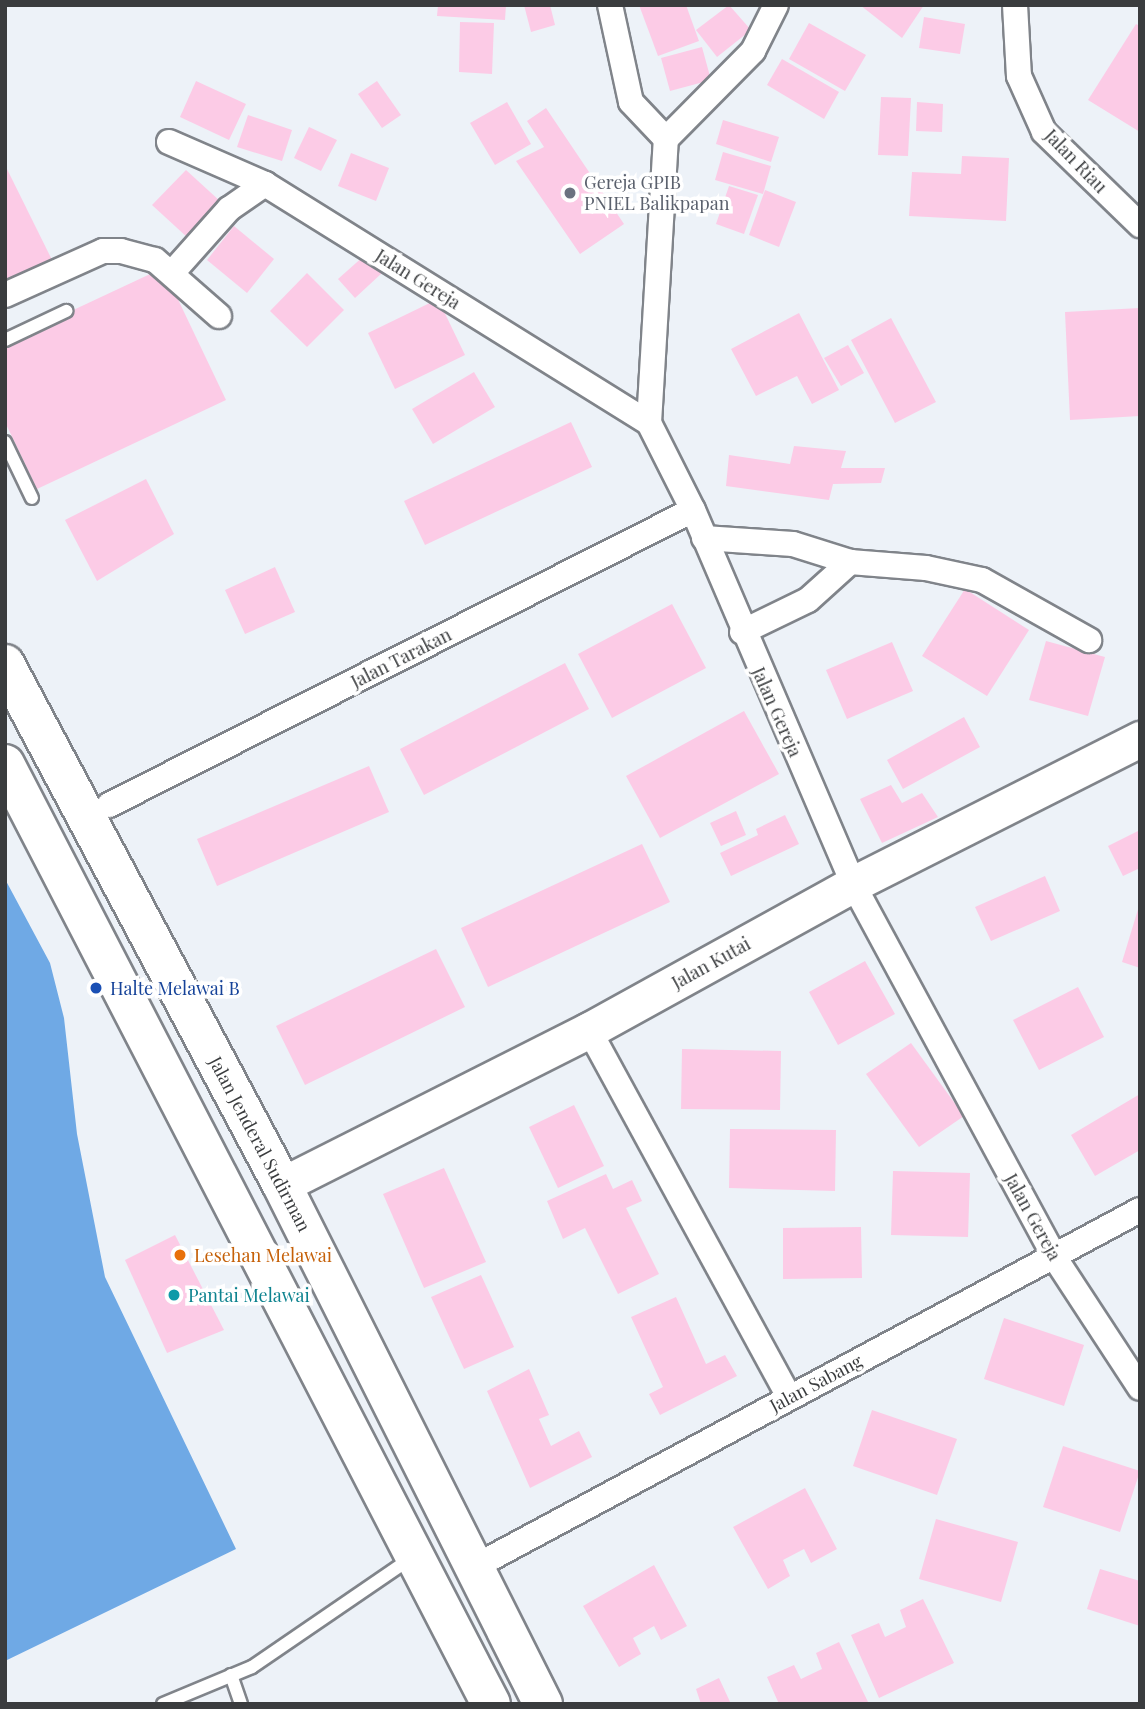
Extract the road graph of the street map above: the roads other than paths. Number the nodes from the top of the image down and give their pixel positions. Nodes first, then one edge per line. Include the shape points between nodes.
1 (610, 5) edge
2 (776, 5) edge
3 (1015, 5) edge
4 (666, 139) junction
5 (169, 142) dead end
6 (265, 184) junction
7 (1140, 225) edge
8 (172, 273) junction
9 (5, 295) edge
10 (66, 311) dead end
11 (219, 316) dead end
12 (5, 340) edge
13 (649, 423) junction
14 (5, 443) edge
15 (32, 498) dead end
16 (693, 510) junction
17 (704, 538) junction
18 (850, 562) junction
19 (742, 632) junction
20 (1089, 640) dead end
21 (5, 664) edge
22 (1140, 739) edge
23 (5, 764) edge
24 (109, 806) dead end
25 (853, 884) junction
26 (589, 1030) junction
27 (282, 1185) junction
28 (1140, 1210) edge
29 (233, 1211) junction
30 (1055, 1258) junction
31 (1140, 1388) edge
32 (789, 1397) junction
33 (414, 1557) junction
34 (493, 1557) dead end
35 (231, 1675) junction
36 (163, 1704) edge
37 (241, 1704) edge
38 (491, 1704) edge
39 (543, 1704) edge

1 - 4 street via 631,102
2 - 4 street via 753,51
3 - 7 street, Jalan Riau via 1019,76 1044,132
4 - 13 street
5 - 6 street, Jalan Gereja
6 - 8 street via 229,209
6 - 13 street, Jalan Gereja
8 - 9 street via 155,260 103,251
8 - 11 street
10 - 12 lane
13 - 16 street, Jalan Gereja
14 - 15 lane
16 - 17 street, Jalan Gereja
16 - 24 street, Jalan Tarakan
17 - 18 street via 793,544
17 - 19 street, Jalan Gereja
18 - 19 street via 808,600
18 - 20 street via 926,568 982,580
19 - 25 street, Jalan Gereja
21 - 27 highway, Jalan Jenderal Sudirman
22 - 25 street, Jalan Kutai
23 - 29 highway
25 - 26 street, Jalan Kutai
25 - 30 street, Jalan Gereja
26 - 27 street, Jalan Kutai
26 - 32 street
27 - 29 highway
27 - 39 highway, Jalan Jenderal Sudirman
28 - 30 street, Jalan Sabang
29 - 33 highway
30 - 31 street, Jalan Gereja
30 - 32 street, Jalan Sabang
32 - 34 street, Jalan Sabang
33 - 35 lane via 251,1667
33 - 38 highway
35 - 36 lane
35 - 37 lane

